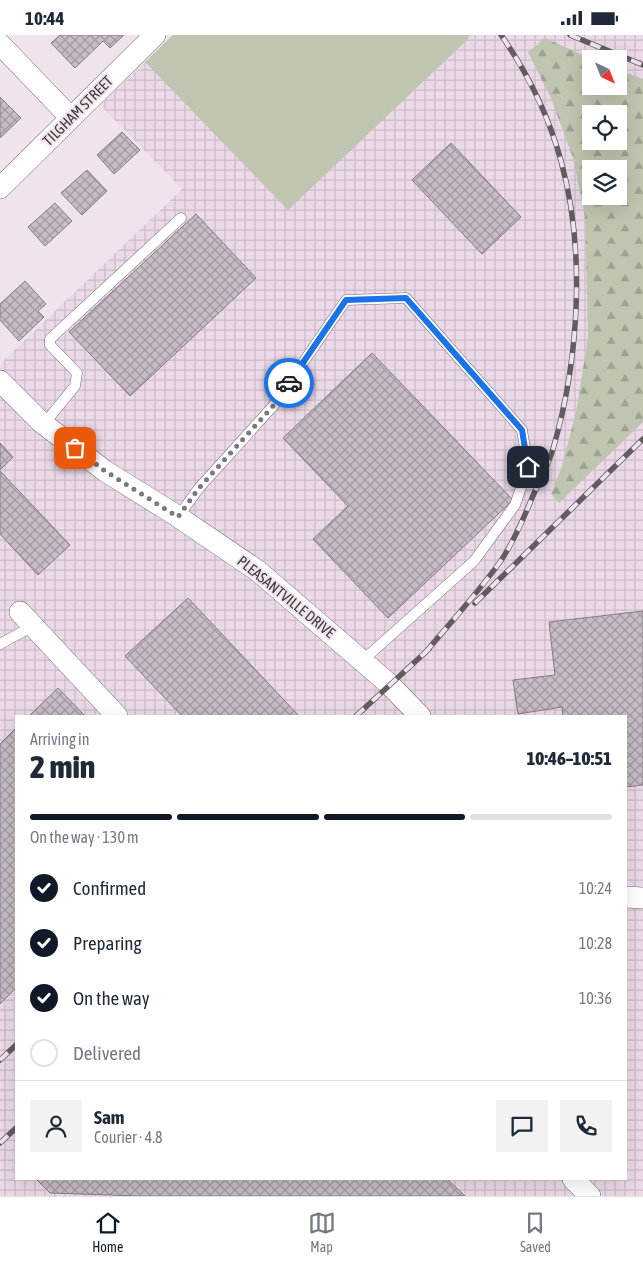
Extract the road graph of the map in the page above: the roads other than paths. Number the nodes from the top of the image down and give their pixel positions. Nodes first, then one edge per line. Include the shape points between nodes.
1 (156, 35) edge
2 (0, 44) edge
3 (71, 118) junction
4 (0, 188) edge
5 (182, 218) dead end
6 (0, 381) edge
7 (44, 424) junction
8 (178, 517) junction
9 (27, 619) joint
10 (0, 644) edge
11 (362, 661) junction
12 (116, 715) edge
13 (419, 715) edge
14 (627, 897) edge
15 (643, 898) edge
16 (574, 1180) edge
17 (590, 1196) edge

1 - 3 street, TILGHAM STREET
2 - 3 street
3 - 4 street, TILGHAM STREET
5 - 7 lane via 50,339 50,345 77,373 75,386
6 - 7 street, PLEASANTVILLE DRIVE
7 - 8 street, PLEASANTVILLE DRIVE via 105,471
8 - 11 street, PLEASANTVILLE DRIVE via 258,571
8 - 11 lane via 199,488 274,405 346,300 406,298 522,430 528,467 515,505 474,561
9 - 10 lane
9 - 12 street
11 - 13 street, PLEASANTVILLE DRIVE
14 - 15 street
16 - 17 street

